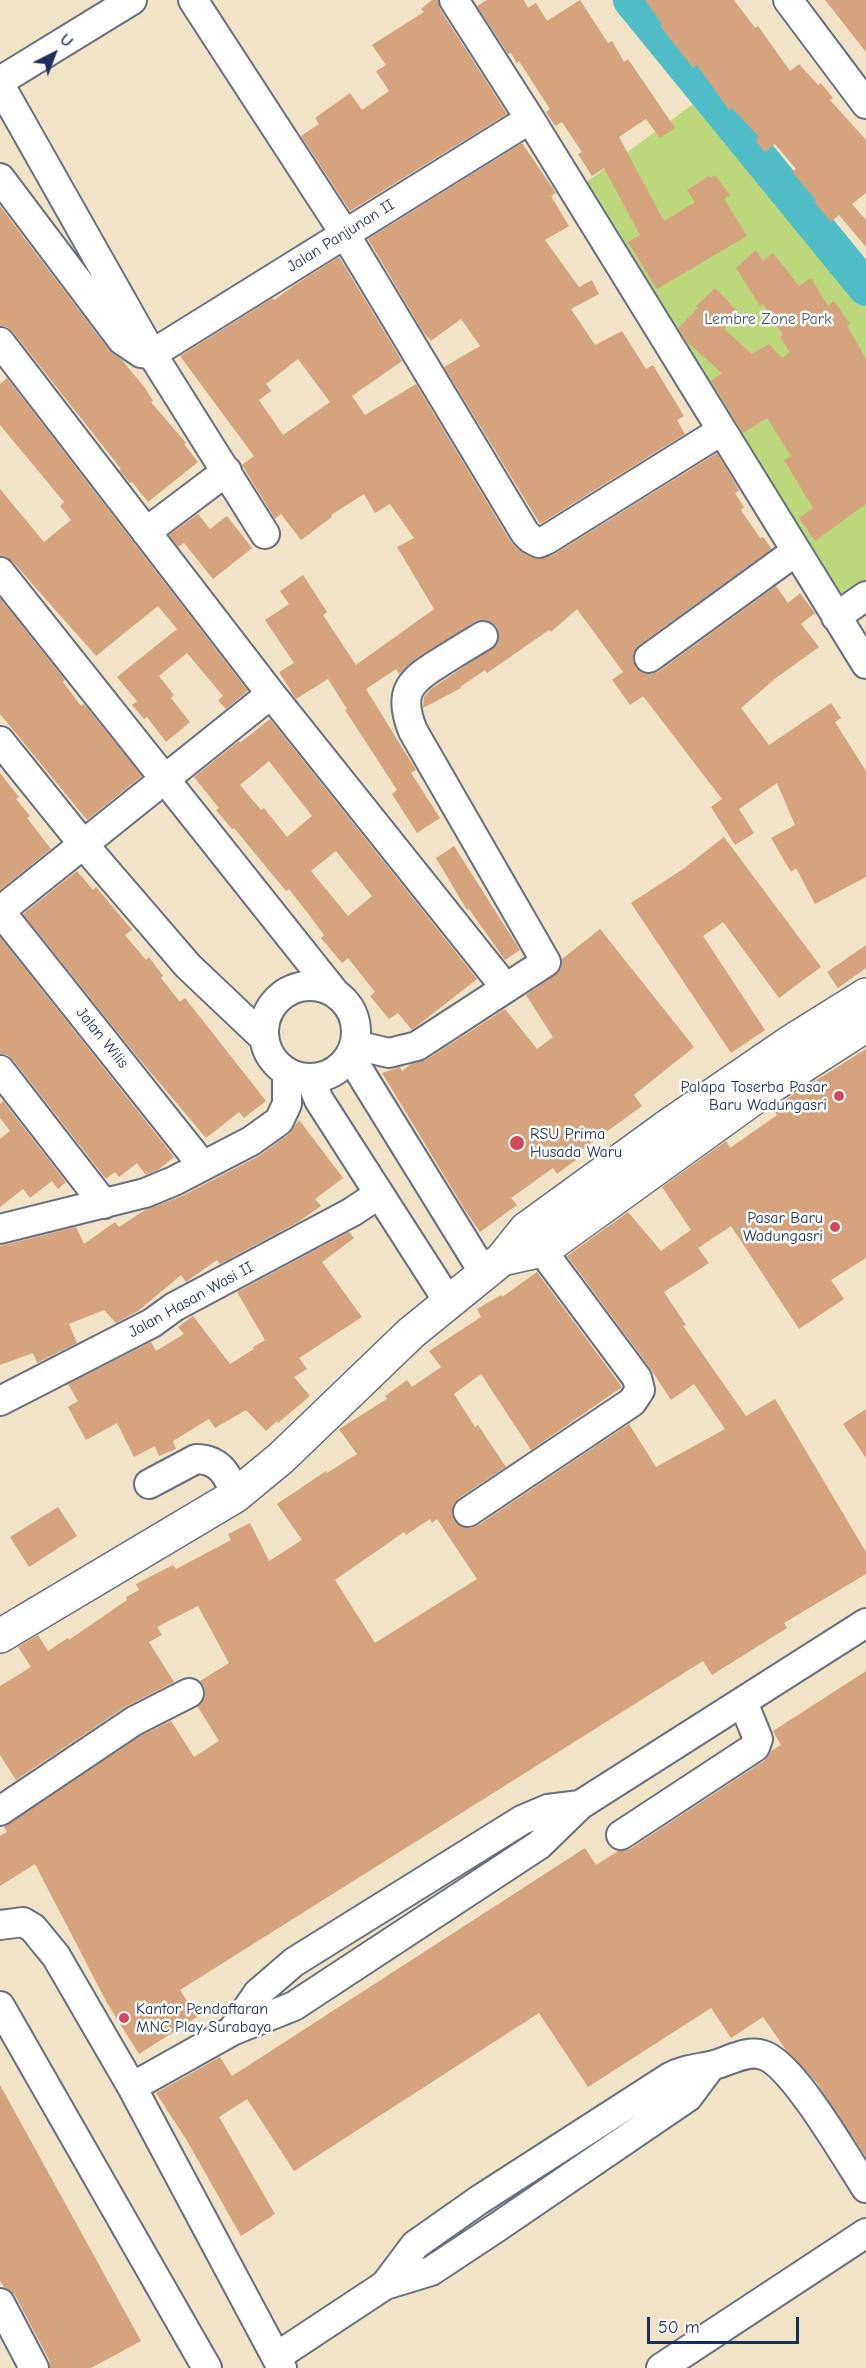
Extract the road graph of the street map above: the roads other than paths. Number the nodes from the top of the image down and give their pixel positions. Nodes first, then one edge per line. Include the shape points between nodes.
1 (132, 0) edge
2 (193, 0) edge
3 (454, 0) edge
4 (788, 0) edge
5 (0, 81) edge
6 (0, 85) edge
7 (866, 104) edge
8 (530, 118) junction
9 (0, 178) edge
10 (345, 234) junction
11 (0, 342) edge
12 (152, 354) junction
13 (721, 431) junction
14 (227, 471) junction
15 (146, 532) junction
16 (265, 534) dead end
17 (795, 552) junction
18 (0, 572) edge
19 (866, 596) edge
20 (836, 617) junction
21 (483, 636) dead end
22 (649, 658) dead end
23 (866, 664) edge
24 (271, 694) junction
25 (0, 741) edge
26 (164, 779) junction
27 (83, 844) junction
28 (0, 911) edge
29 (505, 987) junction
30 (335, 993) junction
31 (866, 995) edge
32 (866, 1025) edge
33 (264, 1038) junction
34 (353, 1050) junction
35 (0, 1070) edge
36 (298, 1076) junction
37 (203, 1166) junction
38 (379, 1194) junction
39 (104, 1204) junction
40 (0, 1229) edge
41 (534, 1239) junction
42 (493, 1266) junction
43 (448, 1301) junction
44 (0, 1401) edge
45 (149, 1484) dead end
46 (235, 1496) junction
47 (468, 1512) dead end
48 (866, 1623) edge
49 (0, 1636) edge
50 (189, 1693) dead end
51 (742, 1702) junction
52 (0, 1811) edge
53 (621, 1835) dead end
54 (0, 1925) edge
55 (0, 2006) edge
56 (132, 2087) junction
57 (866, 2188) edge
58 (866, 2233) edge
59 (0, 2303) edge
60 (279, 2363) edge
61 (34, 2368) edge
62 (207, 2368) edge
63 (661, 2368) edge

1 - 5 street
2 - 10 street
3 - 8 street
4 - 7 street
6 - 12 street
8 - 10 street, Jalan Panjunan II
8 - 13 street
9 - 12 street via 122,340 141,353
10 - 12 street, Jalan Panjunan II
10 - 13 street via 531,540 546,540
11 - 15 street
12 - 14 street
13 - 17 street
14 - 15 street
14 - 16 street
15 - 24 street
17 - 20 street
17 - 22 street
18 - 26 street
19 - 20 street
20 - 23 street
21 - 29 street via 416,678 406,693 405,705 412,730 546,962
24 - 26 street
24 - 29 street
25 - 27 street
26 - 27 street
26 - 30 street
27 - 28 street
27 - 33 street via 188,966
28 - 37 street, Jalan Wilis
29 - 34 street via 417,1046 389,1053
30 - 33 street via 321,987 291,990 270,1009 264,1023
30 - 34 street via 353,1015
31 - 41 main road via 672,1123
32 - 41 main road
33 - 36 street via 272,1058
34 - 36 street via 340,1068 326,1076
34 - 42 street
35 - 39 street
36 - 37 street via 279,1121
36 - 38 street via 319,1100
37 - 39 street via 145,1193
38 - 43 street
38 - 44 street, Jalan Hasan Wasi II via 174,1307 152,1323
39 - 40 street
41 - 42 main road
41 - 47 street via 637,1378 640,1390 632,1402
42 - 43 main road
43 - 46 main road via 281,1458
45 - 46 street via 196,1459 204,1459 228,1475
46 - 49 main road
48 - 51 street
50 - 52 street via 134,1721
51 - 53 street via 758,1739 754,1747
51 - 56 street via 580,1804 539,1845 294,2006 232,2031
54 - 56 street via 22,1922 44,1938
55 - 62 street
56 - 60 street
57 - 60 street via 797,2084 775,2060 758,2053 681,2071 415,2244 384,2285
58 - 63 street
59 - 61 street

